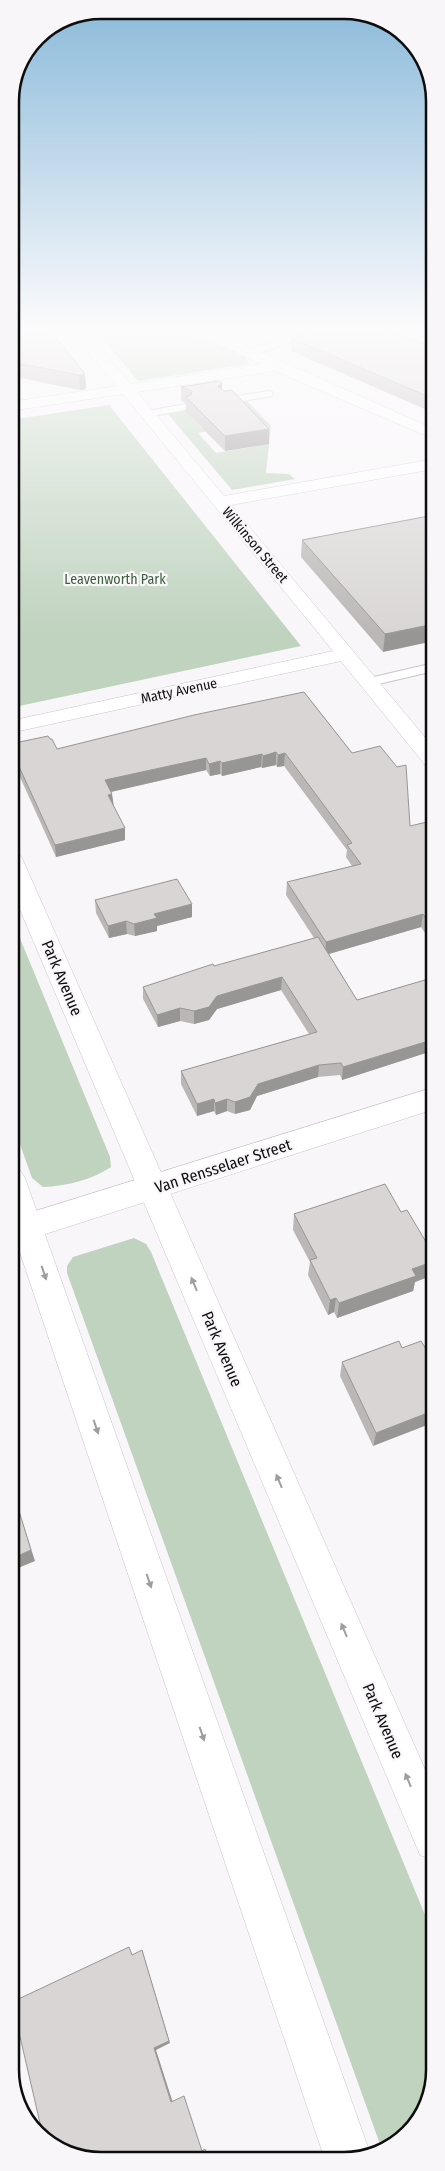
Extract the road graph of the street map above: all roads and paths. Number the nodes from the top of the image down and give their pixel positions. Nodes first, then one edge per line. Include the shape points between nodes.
1 (162, 431) edge
2 (426, 465) edge
3 (220, 502) junction
4 (347, 654) junction
5 (426, 669) edge
6 (370, 682) junction
7 (19, 726) edge
8 (426, 751) edge
9 (19, 879) edge
10 (426, 1101) edge
11 (152, 1188) junction
12 (19, 1230) edge
13 (426, 1819) edge
14 (346, 2152) edge

1 - 3 street, Wilkinson Street
2 - 3 street
3 - 4 street, Wilkinson Street
4 - 6 street, Wilkinson Street
4 - 7 street, Matty Avenue
5 - 6 lane
6 - 8 street, Wilkinson Street
9 - 11 street, Park Avenue
10 - 11 street, Van Rensselaer Street
11 - 12 street, Van Rensselaer Street
13 -> 11 street, Park Avenue
12 -> 14 street

